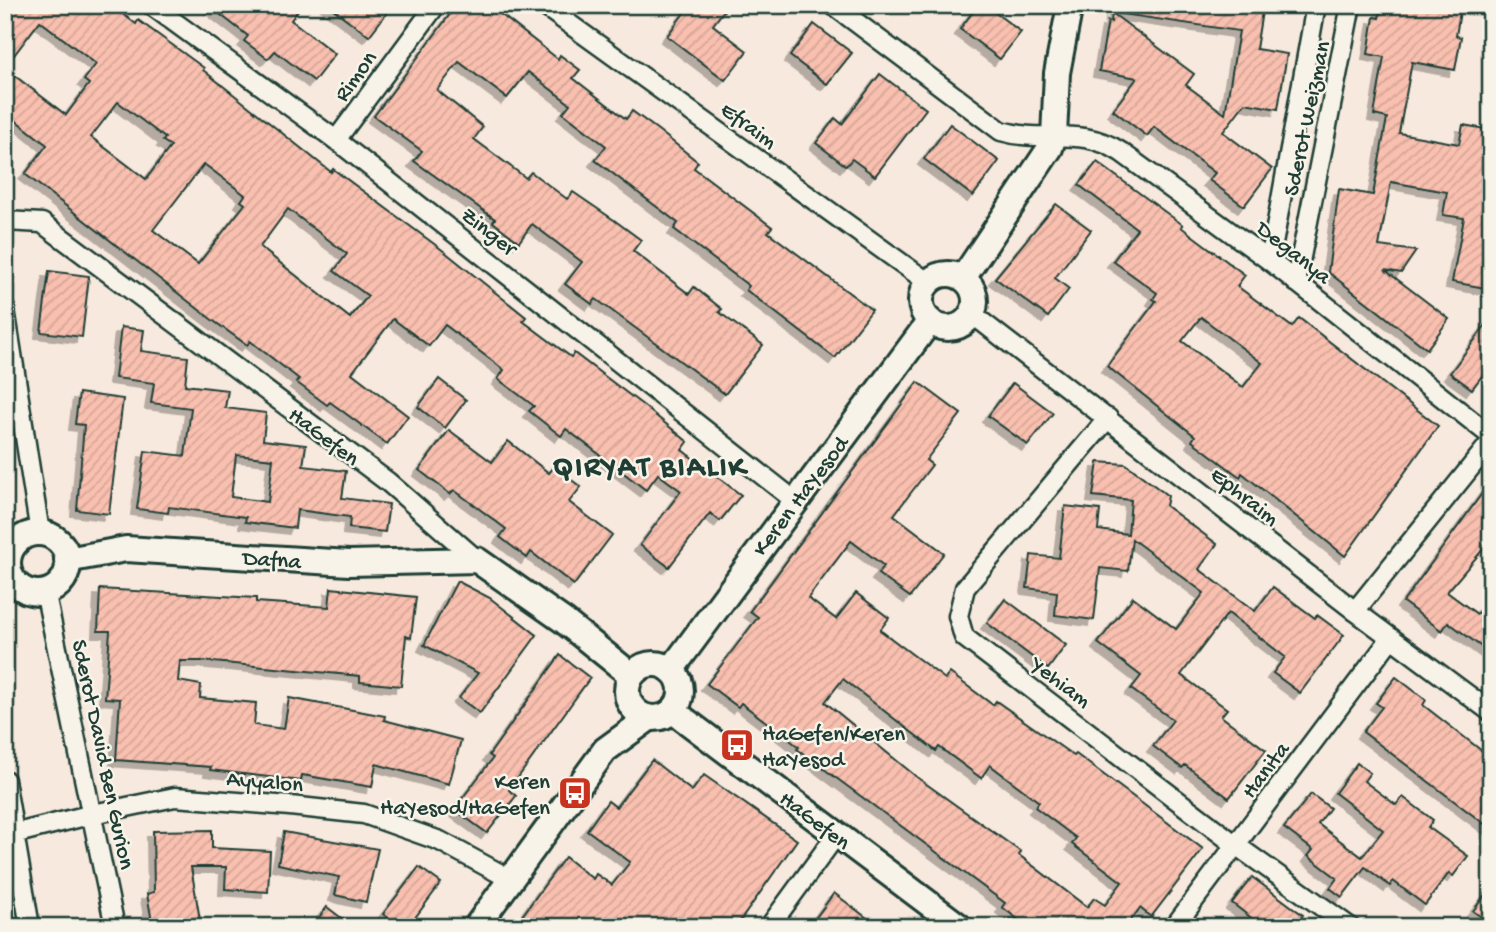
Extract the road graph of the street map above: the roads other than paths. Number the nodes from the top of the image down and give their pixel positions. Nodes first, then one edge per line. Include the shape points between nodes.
1 (151, 5) edge
2 (436, 5) edge
3 (543, 5) edge
4 (833, 5) edge
5 (1070, 5) edge
6 (1315, 5) edge
7 (1351, 5) edge
8 (1054, 136) junction
9 (336, 141) junction
10 (5, 221) edge
11 (1270, 261) junction
12 (963, 278) junction
13 (1296, 282) junction
14 (929, 283) junction
15 (5, 309) edge
16 (972, 314) junction
17 (930, 321) junction
18 (1108, 418) junction
19 (1491, 436) edge
20 (1491, 442) edge
21 (794, 500) junction
22 (40, 533) junction
23 (67, 560) junction
24 (477, 560) junction
25 (7, 564) edge
26 (45, 592) junction
27 (1355, 611) junction
28 (1391, 638) junction
29 (671, 670) junction
30 (629, 686) junction
31 (673, 711) junction
32 (1491, 712) edge
33 (649, 718) junction
34 (605, 750) junction
35 (5, 780) edge
36 (93, 814) junction
37 (10, 834) edge
38 (837, 834) junction
39 (1237, 846) junction
40 (510, 878) junction
41 (30, 927) edge
42 (115, 927) edge
43 (476, 927) edge
44 (769, 927) edge
45 (960, 927) edge
46 (1174, 927) edge
47 (1350, 927) edge

1 - 9 street, Zinger
2 - 9 street, Rimon
3 - 14 street, Efraim
4 - 8 street, Deganya via 1001,131
5 - 8 street via 1057,73
6 - 11 street, Sderot Weizman
7 - 13 street, Sderot Weizman
8 - 11 street, Deganya via 1104,141
8 - 12 street via 1041,164
9 - 21 street, Zinger
10 - 24 street, HaGefen via 41,223 388,482
11 - 13 street, Deganya
12 - 14 street via 945,274
12 - 16 street via 975,298
13 - 19 street, Deganya
14 - 17 street via 921,298
15 - 22 street
16 - 17 street via 953,328
16 - 18 street, Ephraim
17 - 21 street, Keren HaYesod
18 - 27 street, Ephraim
18 - 39 street, Yehiam via 965,588 958,616 964,638
20 - 27 street
21 - 29 street, Keren HaYesod
22 - 23 street via 56,539
22 - 25 street via 14,544
23 - 24 street, Dafna via 126,549 349,563
23 - 26 street via 64,576
24 - 30 street, HaGefen via 564,621
25 - 26 street via 23,588
26 - 36 street, Sderot David Ben Gurion
27 - 28 street, Ephraim
28 - 32 street, Ephraim
28 - 39 street, Hanita
29 - 30 street via 655,664 638,669
29 - 31 street via 681,686
30 - 33 street via 634,710
30 - 34 street
31 - 33 street
31 - 38 street, HaGefen
33 - 34 street
34 - 40 street
35 - 37 street
36 - 37 street, Ayyalon
36 - 40 street, Ayyalon via 175,797 364,814 440,841
36 - 42 street, Sderot David Ben Gurion
37 - 41 street
38 - 44 street
38 - 45 street, HaGefen
39 - 46 street, Hanita
39 - 47 street, Yehiam
40 - 43 street

